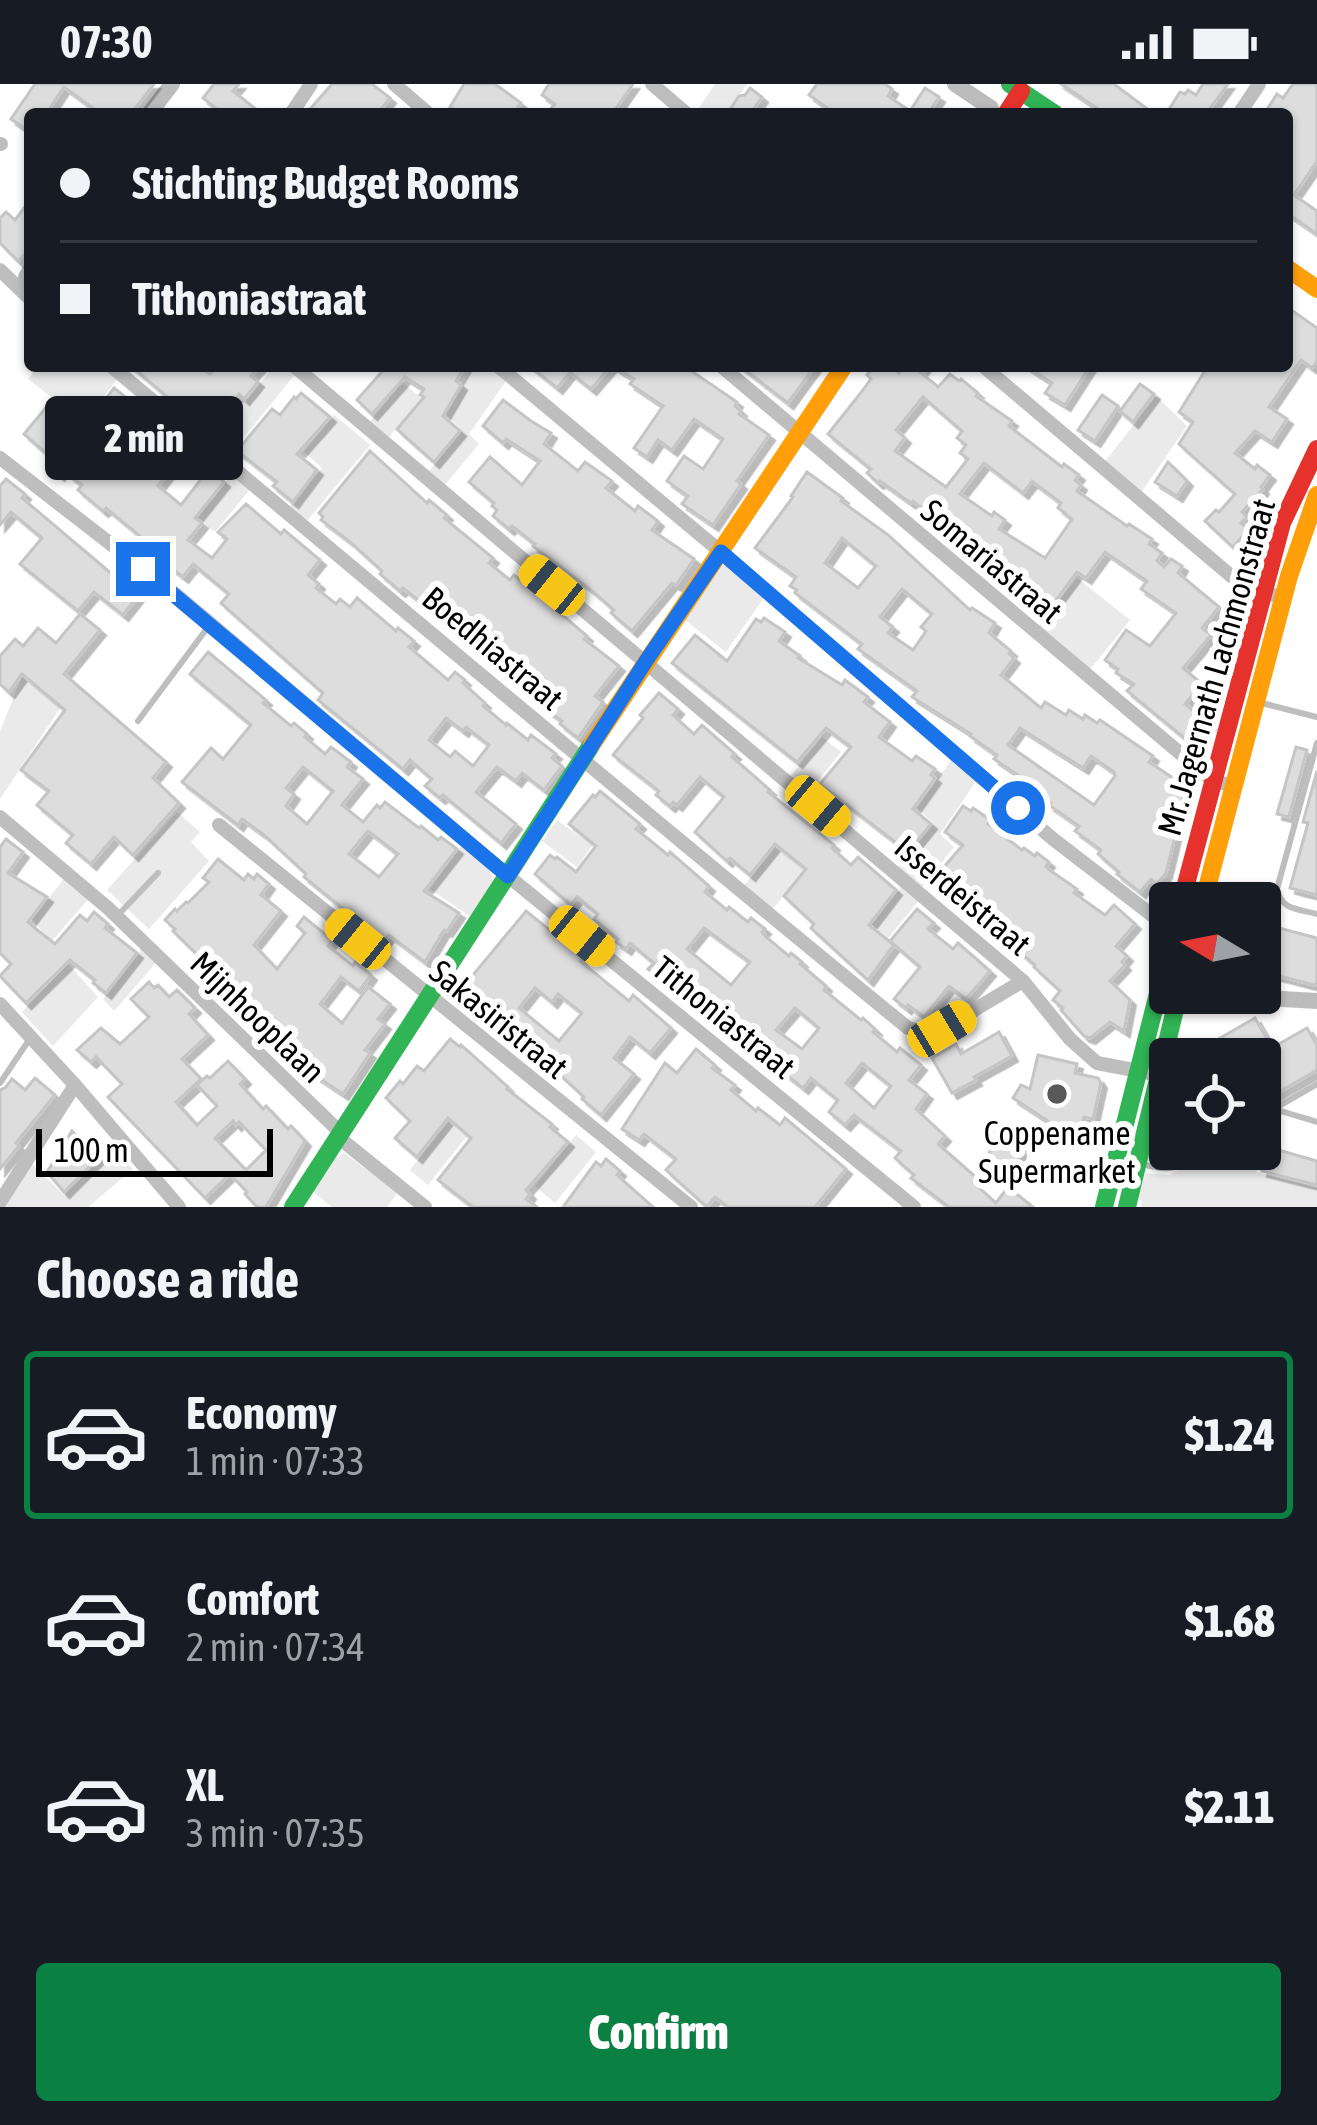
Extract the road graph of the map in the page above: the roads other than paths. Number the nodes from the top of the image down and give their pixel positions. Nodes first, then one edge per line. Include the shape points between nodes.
1 (394, 84) edge
2 (652, 84) edge
3 (1019, 86) edge
4 (422, 108) edge
5 (680, 108) edge
6 (1047, 108) edge
7 (0, 270) edge
8 (24, 293) edge
9 (118, 372) edge
10 (301, 372) edge
11 (505, 372) edge
12 (728, 372) edge
13 (840, 372) edge
14 (990, 372) edge
15 (800, 434) junction
16 (1317, 449) edge
17 (0, 458) edge
18 (1317, 495) edge
19 (721, 552) junction
20 (1262, 592) junction
21 (1283, 598) junction
22 (211, 624) junction
23 (646, 661) junction
24 (1257, 702) junction
25 (1317, 717) edge
26 (138, 721) dead end
27 (1317, 743) edge
28 (584, 758) junction
29 (1213, 781) junction
30 (1235, 786) junction
31 (0, 817) edge
32 (219, 825) dead end
33 (158, 873) dead end
34 (508, 876) junction
35 (1187, 882) edge
36 (1208, 882) edge
37 (1149, 913) edge
38 (1317, 914) edge
39 (116, 916) junction
40 (1023, 980) junction
41 (428, 996) junction
42 (0, 1004) edge
43 (1152, 1014) edge
44 (31, 1037) junction
45 (1138, 1070) junction
46 (1149, 1072) edge
47 (0, 1083) edge
48 (1317, 1084) edge
49 (75, 1085) junction
50 (1281, 1105) edge
51 (1281, 1111) edge
52 (1149, 1121) edge
53 (1317, 1122) edge
54 (340, 1135) junction
55 (1139, 1162) junction
56 (1149, 1165) edge
57 (0, 1202) edge
58 (179, 1207) edge
59 (292, 1207) edge
60 (424, 1207) edge
61 (691, 1207) edge
62 (914, 1207) edge
63 (1105, 1207) edge
64 (1127, 1207) edge

1 - 4 street
2 - 5 street
3 - 6 main road
7 - 8 street
9 - 28 street, Boedhiastraat
10 - 23 street, Isserdeistraat
11 - 19 street
12 - 15 street, Somariastraat
13 - 15 main road
14 - 20 street via 1243,586
15 - 19 main road
15 - 29 street, Somariastraat
16 - 20 main road, Mr. Jagernath Lachmonstraat via 1282,523
17 - 22 street, Tithoniastraat
18 - 21 main road, Mr. Jagernath Lachmonstraat
19 - 23 main road
19 - 37 street
20 - 21 street
20 - 29 main road, Mr. Jagernath Lachmonstraat
21 - 24 main road, Mr. Jagernath Lachmonstraat
22 - 26 lane
22 - 34 street, Tithoniastraat
23 - 28 main road
23 - 40 street, Isserdeistraat
24 - 25 lane
24 - 30 main road, Mr. Jagernath Lachmonstraat
27 - 38 lane via 1276,889 1286,907
28 - 34 main road
28 - 40 street, Boedhiastraat via 908,1028 942,1029
29 - 30 street, Somariastraat
29 - 35 main road, Mr. Jagernath Lachmonstraat
30 - 36 main road, Mr. Jagernath Lachmonstraat
31 - 39 street, Mijnhooplaan
32 - 41 street, Sakasiristraat
33 - 39 lane
34 - 41 main road
34 - 62 street, Tithoniastraat
39 - 54 street, Mijnhooplaan
40 - 45 street, Isserdeistraat via 1097,1063
41 - 54 main road
41 - 61 street, Sakasiristraat
42 - 44 street
43 - 45 main road
44 - 47 lane
44 - 49 street
45 - 46 street, Isserdeistraat
45 - 63 main road
48 - 50 lane
49 - 57 street
49 - 58 street
51 - 53 lane
52 - 55 main road
54 - 59 main road
54 - 60 street, Mijnhooplaan
55 - 56 lane
55 - 64 main road

